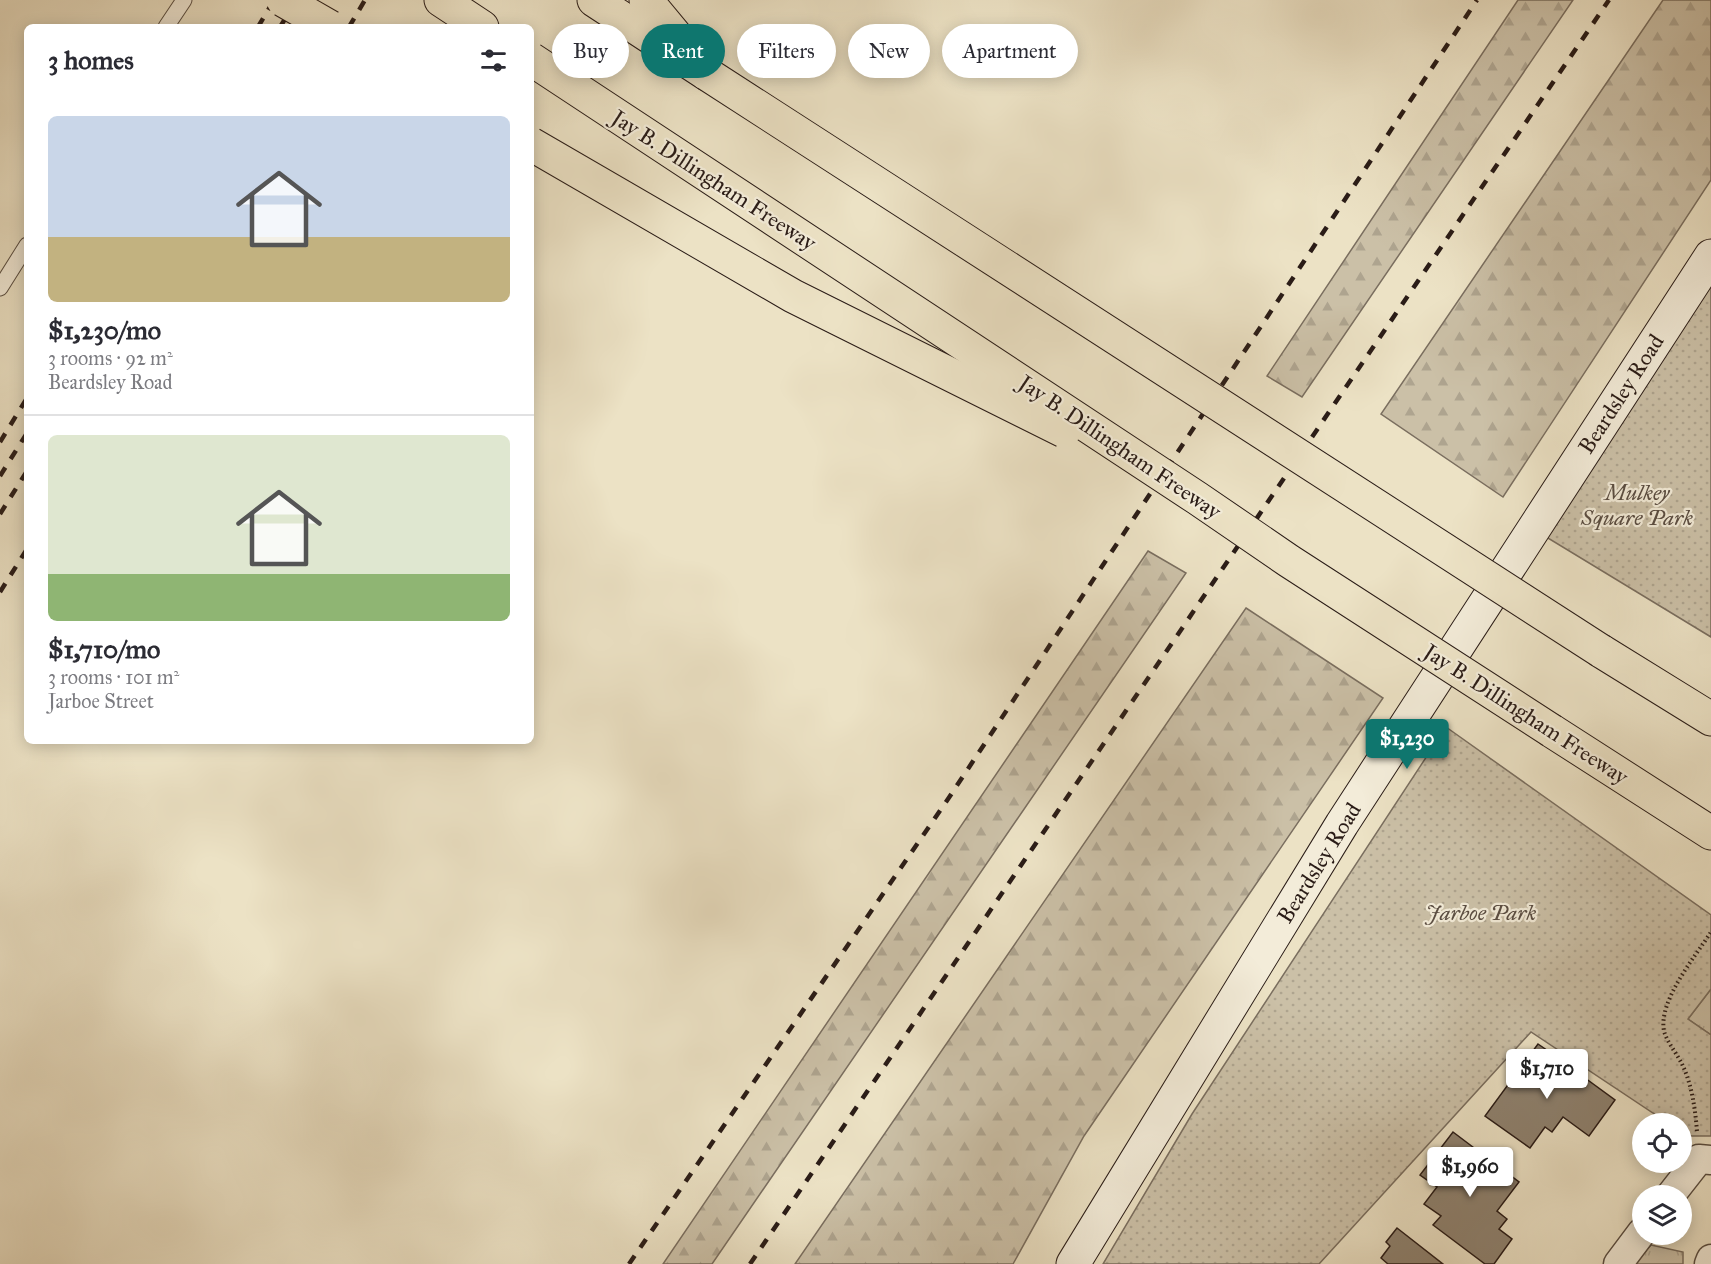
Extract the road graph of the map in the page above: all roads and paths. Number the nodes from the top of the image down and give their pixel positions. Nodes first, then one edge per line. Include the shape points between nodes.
1 (184, 0) edge
2 (283, 0) edge
3 (441, 0) edge
4 (594, 0) edge
5 (646, 0) edge
6 (168, 24) edge
7 (325, 24) edge
8 (477, 24) edge
9 (666, 24) edge
10 (641, 31) edge
11 (534, 61) edge
12 (713, 78) edge
13 (534, 146) edge
14 (24, 250) edge
15 (1711, 256) edge
16 (0, 288) edge
17 (1197, 498) junction
18 (1711, 719) edge
19 (1711, 833) edge
20 (1711, 932) edge
21 (1705, 1159) edge
22 (1680, 1185) edge
23 (1632, 1245) edge
24 (1711, 1258) edge
25 (1073, 1264) edge
26 (1618, 1264) edge
27 (1709, 1264) edge

1 - 6 lane
2 - 7 highway, bridge
3 - 8 highway
4 - 10 highway
5 - 9 highway
11 - 17 highway, Jay B. Dillingham Freeway, bridge
12 - 18 highway, bridge
13 - 17 highway, bridge via 794,296
14 - 16 lane
15 - 25 street, Beardsley Road via 1342,824
17 - 19 highway, Jay B. Dillingham Freeway, bridge
20 - 21 path via 1675,988 1664,1014 1664,1032 1683,1067 1695,1104
21 - 22 street
23 - 26 street
24 - 27 street

